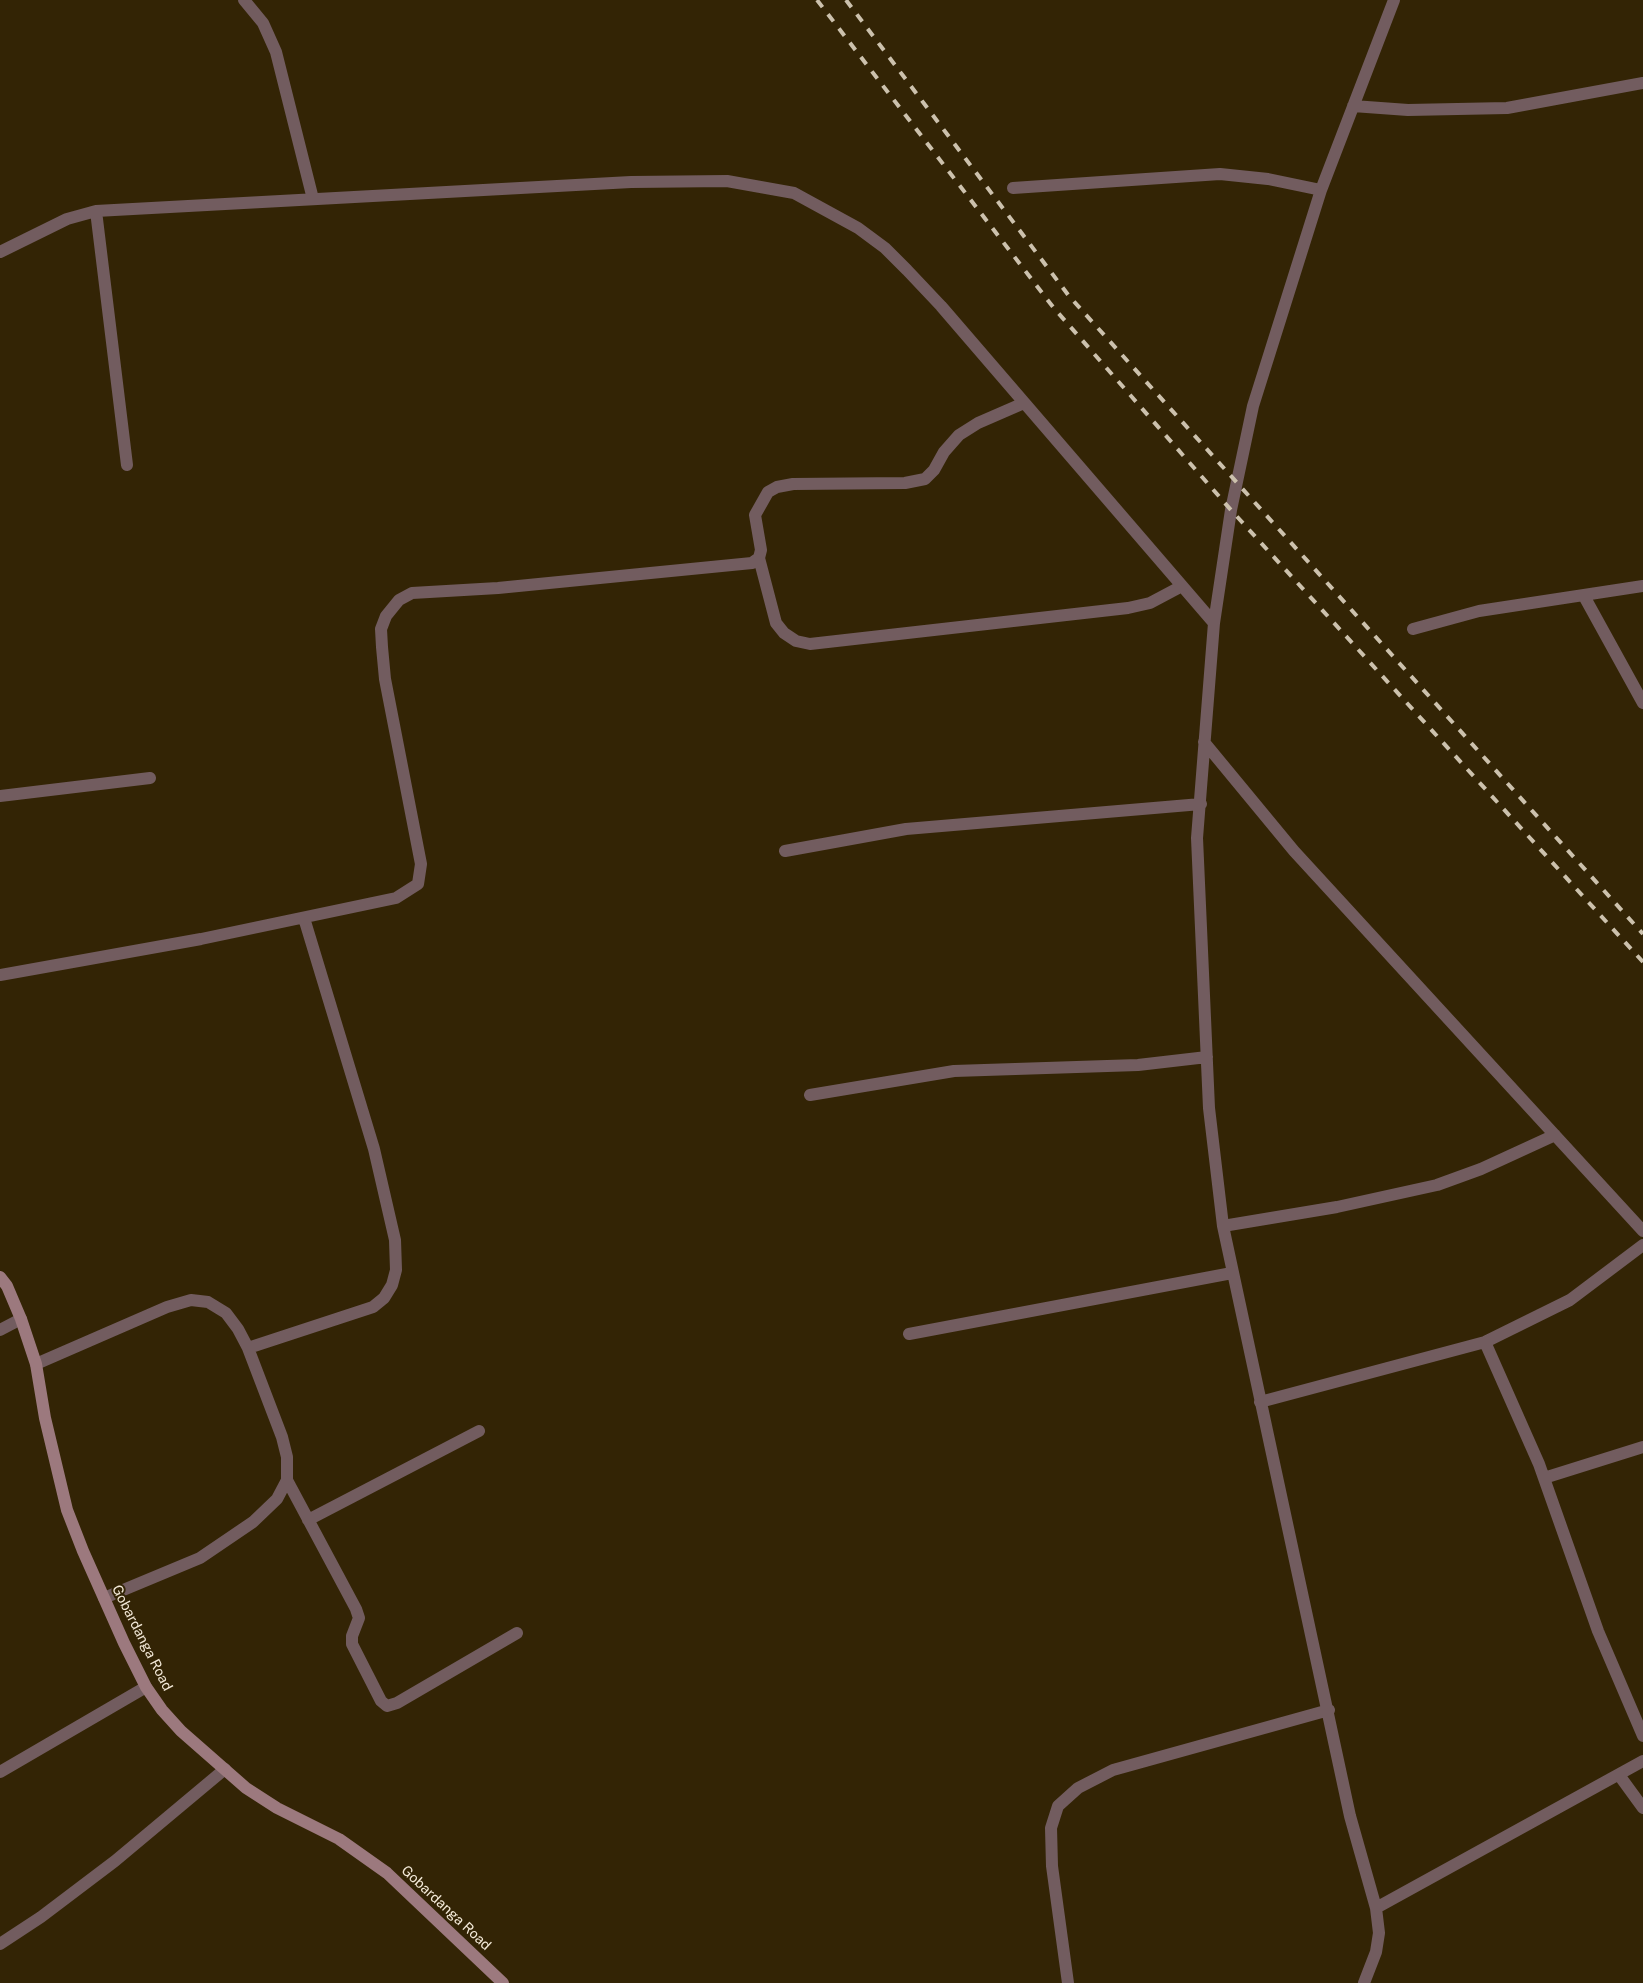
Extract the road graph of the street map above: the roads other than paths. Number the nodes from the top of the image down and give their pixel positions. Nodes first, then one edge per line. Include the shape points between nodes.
1 (244, 0) edge
2 (1394, 0) edge
3 (1643, 83) edge
4 (1353, 106) junction
5 (1013, 188) dead end
6 (1321, 190) junction
7 (313, 199) junction
8 (96, 211) junction
9 (0, 252) edge
10 (1024, 404) junction
11 (127, 465) dead end
12 (759, 558) junction
13 (1182, 586) junction
14 (1643, 586) edge
15 (1584, 596) junction
16 (1214, 623) junction
17 (1414, 629) dead end
18 (1643, 703) edge
19 (1204, 742) junction
20 (150, 778) dead end
21 (0, 796) edge
22 (1201, 804) junction
23 (785, 850) dead end
24 (304, 918) junction
25 (0, 975) edge
26 (1207, 1058) junction
27 (810, 1095) dead end
28 (1555, 1136) junction
29 (1223, 1226) junction
30 (1643, 1231) edge
31 (1643, 1245) edge
32 (1232, 1273) junction
33 (0, 1277) edge
34 (21, 1319) junction
35 (0, 1330) edge
36 (909, 1334) dead end
37 (1485, 1342) junction
38 (248, 1348) junction
39 (36, 1364) junction
40 (1260, 1402) junction
41 (479, 1431) dead end
42 (1643, 1447) edge
43 (1544, 1478) junction
44 (287, 1480) junction
45 (308, 1520) junction
46 (104, 1598) junction
47 (517, 1633) dead end
48 (146, 1687) junction
49 (1329, 1710) junction
50 (1643, 1736) edge
51 (1643, 1761) edge
52 (225, 1769) junction
53 (0, 1772) edge
54 (1619, 1775) junction
55 (1643, 1808) edge
56 (1376, 1908) junction
57 (0, 1944) edge
58 (503, 1983) edge
59 (1068, 1983) edge
60 (1364, 1983) edge

1 - 7 street via 263,23 276,52
2 - 4 street
3 - 4 street via 1507,108 1408,110
4 - 6 street
5 - 6 street via 1220,174 1268,179
6 - 16 street via 1253,406 1231,510
7 - 8 street
7 - 10 street via 641,182 728,181 794,193 858,228 885,248 941,306
8 - 9 street via 66,219
8 - 11 street
10 - 12 street via 978,423 959,435 925,479 905,483 793,484 768,492 755,515 761,550
10 - 13 street
12 - 13 street via 776,623 796,642 810,644 1128,608 1150,604
12 - 24 street via 742,565 412,593 399,600 386,616 381,629 382,647 385,679 421,864 418,884 396,898
13 - 16 street
14 - 15 street
15 - 17 street via 1479,611
15 - 18 street
16 - 19 street
19 - 22 street
19 - 28 street via 1294,851
20 - 21 street
22 - 23 street via 906,829
22 - 26 street via 1197,838
24 - 25 street via 201,940
24 - 38 street via 374,1149 395,1240 396,1270 384,1298 373,1306
26 - 27 street via 1138,1065 954,1071
26 - 29 street via 1209,1108
28 - 29 street via 1437,1185 1337,1207
28 - 30 street
29 - 32 street
31 - 37 street via 1570,1300
32 - 36 street
32 - 40 street
33 - 34 main road, Gobardanga Road
34 - 35 street
34 - 39 main road, Gobardanga Road
37 - 40 street
37 - 43 street
38 - 39 street via 226,1313 208,1302 191,1300
38 - 44 street via 282,1437 287,1457
39 - 46 main road, Gobardanga Road via 58,1479 80,1543
40 - 49 street
41 - 45 street
42 - 43 street
43 - 50 street via 1598,1631
44 - 45 street
44 - 46 street via 277,1499 253,1522 200,1558
45 - 47 street via 356,1610 358,1618 352,1636 355,1652 380,1701 387,1706
46 - 48 main road, Gobardanga Road
48 - 52 main road, Gobardanga Road via 181,1731
48 - 53 street
49 - 56 street via 1350,1816
49 - 59 street via 1113,1770 1078,1788 1058,1806 1051,1828 1052,1866
51 - 54 street
52 - 57 street via 115,1861
52 - 58 main road, Gobardanga Road via 246,1788 277,1808 339,1839 380,1868
54 - 55 street
54 - 56 street
56 - 60 street via 1376,1952

